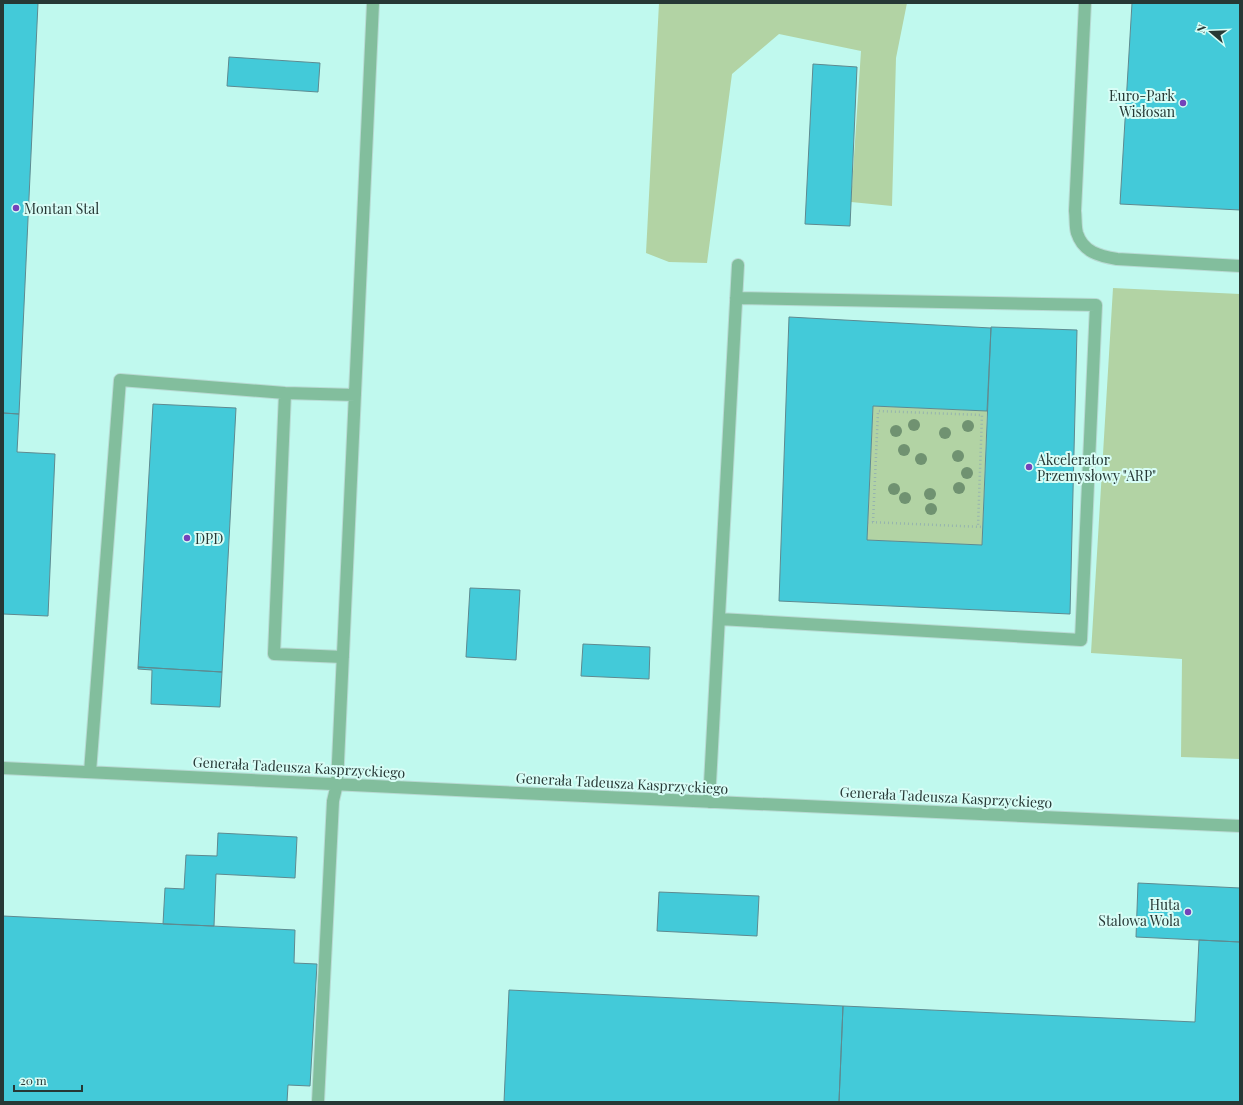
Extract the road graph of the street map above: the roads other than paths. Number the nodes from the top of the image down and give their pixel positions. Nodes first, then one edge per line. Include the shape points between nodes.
1 (373, 3) edge
2 (1085, 3) edge
3 (738, 265) dead end
4 (1240, 266) edge
5 (736, 298) junction
6 (285, 393) junction
7 (355, 395) junction
8 (719, 619) junction
9 (343, 657) junction
10 (3, 768) edge
11 (90, 772) junction
12 (337, 784) junction
13 (709, 802) junction
14 (1240, 826) edge
15 (318, 1102) edge

1 - 7 street
2 - 4 street via 1075,211 1077,233 1086,247 1099,256
3 - 5 street
5 - 8 street
5 - 8 street via 1096,305 1081,640
6 - 7 street
6 - 9 street via 274,654
6 - 11 street via 120,380
7 - 9 street
8 - 13 street
9 - 12 street
10 - 11 street, Generała Tadeusza Kasprzyckiego
11 - 12 street, Generała Tadeusza Kasprzyckiego
12 - 13 street, Generała Tadeusza Kasprzyckiego
12 - 15 street via 333,801
13 - 14 street, Generała Tadeusza Kasprzyckiego

